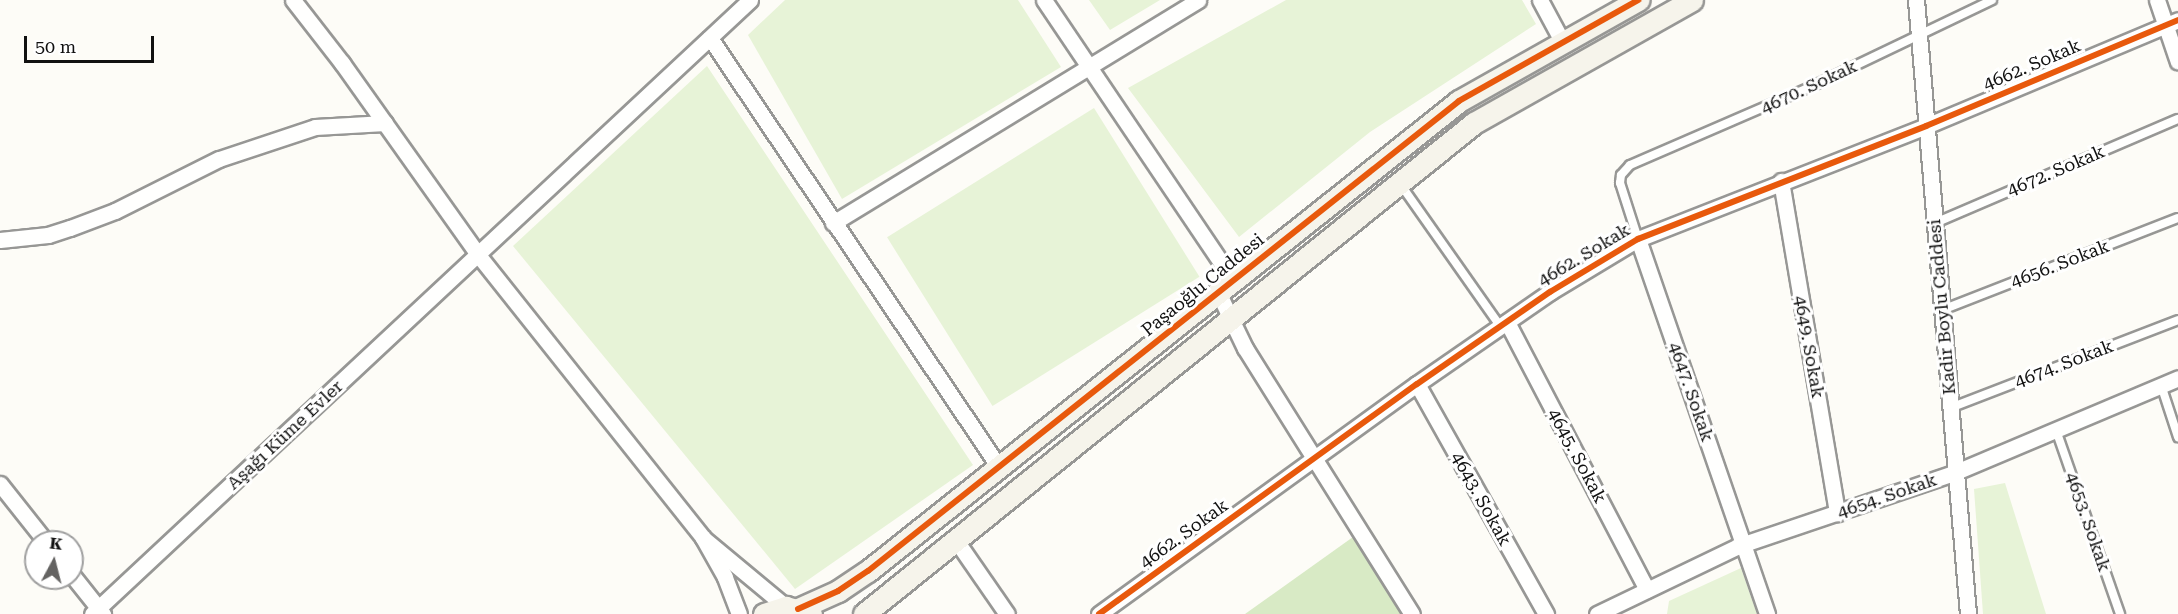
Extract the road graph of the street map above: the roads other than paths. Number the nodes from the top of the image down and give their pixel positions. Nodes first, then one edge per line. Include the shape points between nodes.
1 (293, 0) edge
2 (750, 0) edge
3 (1044, 0) edge
4 (1198, 0) edge
5 (1540, 0) edge
6 (1638, 0) edge
7 (1692, 0) edge
8 (1916, 0) edge
9 (1992, 0) edge
10 (2157, 0) edge
11 (2172, 22) edge
12 (1919, 35) junction
13 (710, 38) junction
14 (1562, 41) junction
15 (2178, 62) edge
16 (1089, 67) junction
17 (2178, 119) edge
18 (385, 123) junction
19 (1926, 126) junction
20 (1625, 169) joint
21 (1781, 181) junction
22 (1399, 182) junction
23 (2178, 218) edge
24 (833, 223) junction
25 (1935, 223) junction
26 (1638, 239) junction
27 (0, 240) edge
28 (479, 255) junction
29 (1226, 286) junction
30 (1942, 310) junction
31 (1230, 318) junction
32 (2178, 320) edge
33 (1503, 324) junction
34 (2178, 378) edge
35 (1417, 384) junction
36 (2161, 385) junction
37 (1950, 408) junction
38 (2056, 430) junction
39 (2178, 437) edge
40 (1314, 458) junction
41 (999, 467) junction
42 (1956, 472) junction
43 (0, 484) edge
44 (1837, 513) junction
45 (36, 530) edge
46 (703, 538) junction
47 (955, 538) junction
48 (1743, 544) junction
49 (83, 590) edge
50 (1647, 590) junction
51 (798, 610) edge
52 (98, 612) edge
53 (1965, 613) edge
54 (739, 614) edge
55 (765, 614) edge
56 (864, 614) edge
57 (1007, 614) edge
58 (1099, 614) edge
59 (1412, 614) edge
60 (1546, 614) edge
61 (1597, 614) edge
62 (1767, 614) edge
63 (2120, 614) edge

1 - 18 street
2 - 13 street, Aşağı Küme Evler
3 - 16 street
4 - 16 street
5 - 14 street
6 - 14 street, Paşaoğlu Caddesi
7 - 22 street via 1518,95 1474,123
8 - 12 street, Kadir Boylu Caddesi
9 - 12 lane, 4670. Sokak
10 - 11 street
11 - 15 street
11 - 19 street, 4662. Sokak
12 - 19 street, Kadir Boylu Caddesi
12 - 20 lane, 4670. Sokak
13 - 24 street
13 - 28 street, Aşağı Küme Evler
14 - 29 street, Paşaoğlu Caddesi via 1459,101
16 - 24 street
16 - 29 street
17 - 25 lane, 4672. Sokak
18 - 27 street via 315,126 219,159 115,211 70,228 48,235
18 - 28 street
19 - 21 street, 4662. Sokak
19 - 25 street, Kadir Boylu Caddesi
20 - 26 lane, 4647. Sokak via 1620,183
21 - 26 street, 4662. Sokak
21 - 44 street, 4649. Sokak
22 - 31 street
22 - 33 lane, 4645. Sokak
23 - 30 lane, 4656. Sokak
24 - 41 street
25 - 30 street, Kadir Boylu Caddesi
26 - 33 street, 4662. Sokak
26 - 48 street, 4647. Sokak
28 - 46 street
28 - 52 street, Aşağı Küme Evler
29 - 31 street
29 - 41 street, Paşaoğlu Caddesi
30 - 37 street, Kadir Boylu Caddesi
31 - 40 street
31 - 47 street
32 - 37 lane, 4674. Sokak
33 - 35 street, 4662. Sokak
33 - 50 street, 4645. Sokak
34 - 36 street, 4654. Sokak
35 - 40 street, 4662. Sokak
35 - 60 street, 4643. Sokak
36 - 38 street, 4654. Sokak
36 - 39 lane
37 - 42 street, Kadir Boylu Caddesi
38 - 42 street, 4654. Sokak
38 - 63 lane, 4653. Sokak
40 - 58 street, 4662. Sokak
40 - 59 street
41 - 51 street, Paşaoğlu Caddesi via 868,571
42 - 44 street, 4654. Sokak
42 - 53 street, Kadir Boylu Caddesi
43 - 45 street
44 - 48 street, 4654. Sokak
46 - 51 street
46 - 54 street
47 - 56 street
47 - 57 street
48 - 50 street, 4654. Sokak
48 - 62 street, 4647. Sokak
49 - 52 street
50 - 61 street, 4654. Sokak
51 - 55 street, Paşaoğlu Caddesi

